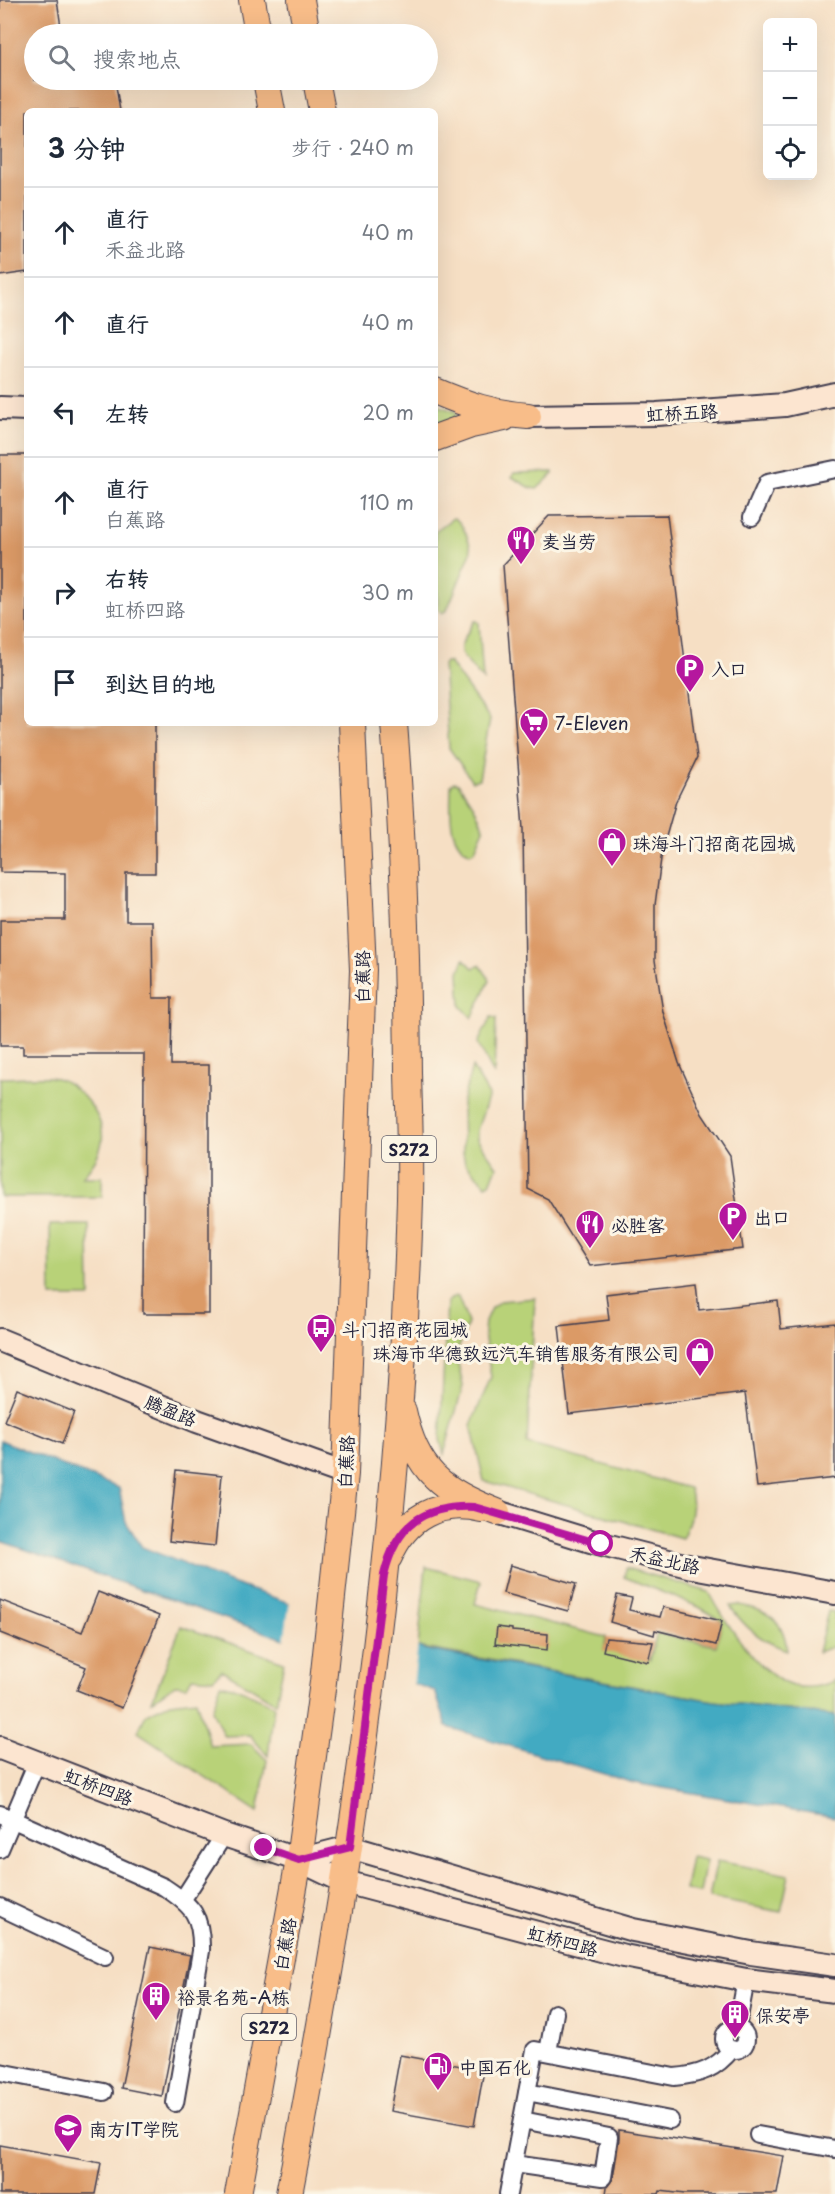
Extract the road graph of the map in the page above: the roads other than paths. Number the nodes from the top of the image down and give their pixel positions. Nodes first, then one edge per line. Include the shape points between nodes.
1 (252, 0) edge
2 (301, 0) edge
3 (256, 24) edge
4 (305, 24) edge
5 (268, 90) edge
6 (318, 90) edge
7 (271, 108) edge
8 (321, 108) edge
9 (438, 392) edge
10 (835, 394) edge
11 (0, 408) edge
12 (24, 409) edge
13 (528, 416) junction
14 (438, 437) edge
15 (835, 469) edge
16 (752, 517) dead end
17 (352, 726) edge
18 (394, 726) edge
19 (0, 1340) edge
20 (400, 1383) junction
21 (345, 1473) junction
22 (497, 1512) junction
23 (384, 1575) junction
24 (835, 1593) edge
25 (0, 1748) edge
26 (37, 1762) junction
27 (6, 1817) edge
28 (224, 1835) junction
29 (350, 1847) junction
30 (0, 1849) edge
31 (299, 1860) junction
32 (345, 1882) junction
33 (183, 1899) junction
34 (0, 1907) edge
35 (105, 1957) dead end
36 (835, 1965) edge
37 (746, 1980) junction
38 (835, 1991) edge
39 (555, 2013) dead end
40 (548, 2052) junction
41 (0, 2072) edge
42 (104, 2092) dead end
43 (527, 2092) junction
44 (175, 2103) dead end
45 (522, 2120) junction
46 (670, 2120) dead end
47 (758, 2135) dead end
48 (835, 2149) edge
49 (514, 2164) junction
50 (238, 2194) edge
51 (289, 2194) edge
52 (508, 2194) edge

1 - 3 main road
2 - 4 main road
5 - 7 main road
6 - 8 main road
9 - 13 main road via 498,414
10 - 13 street, 虹桥五路 via 786,405 657,414
11 - 12 street
13 - 14 main road via 497,418
15 - 16 street via 767,483
17 - 21 main road, 白蕉路 / S272 via 363,969
18 - 20 main road, S272 via 407,939 410,1197
19 - 21 street, 腾盈路 via 197,1421
20 - 22 main road via 409,1436 421,1462 453,1491
20 - 23 main road, S272
21 - 31 main road, 白蕉路 / S272 via 337,1569
22 - 23 main road via 454,1507 434,1510 419,1518 394,1544
22 - 24 street, 禾益北路 via 692,1567
23 - 29 main road, S272
25 - 26 street, 虹桥四路
26 - 27 street
26 - 28 street, 虹桥四路
27 - 30 street
27 - 33 street
28 - 31 street, 虹桥四路
28 - 33 street
29 - 31 street
29 - 32 main road
29 - 36 street, 虹桥四路 via 633,1930
31 - 32 street, 虹桥四路
31 - 50 main road, 白蕉路 / S272
32 - 37 street, 虹桥四路 via 624,1956
32 - 51 main road, S272
33 - 44 street via 201,1930 201,1951
34 - 35 street
37 - 38 street, 虹桥四路
37 - 40 street via 737,2028 743,2031 746,2041 708,2071 674,2077
39 - 40 street
40 - 43 street via 535,2050
41 - 42 street
43 - 45 street
43 - 46 street
45 - 49 street
45 - 49 street via 609,2137 603,2177
47 - 48 street
49 - 52 street

